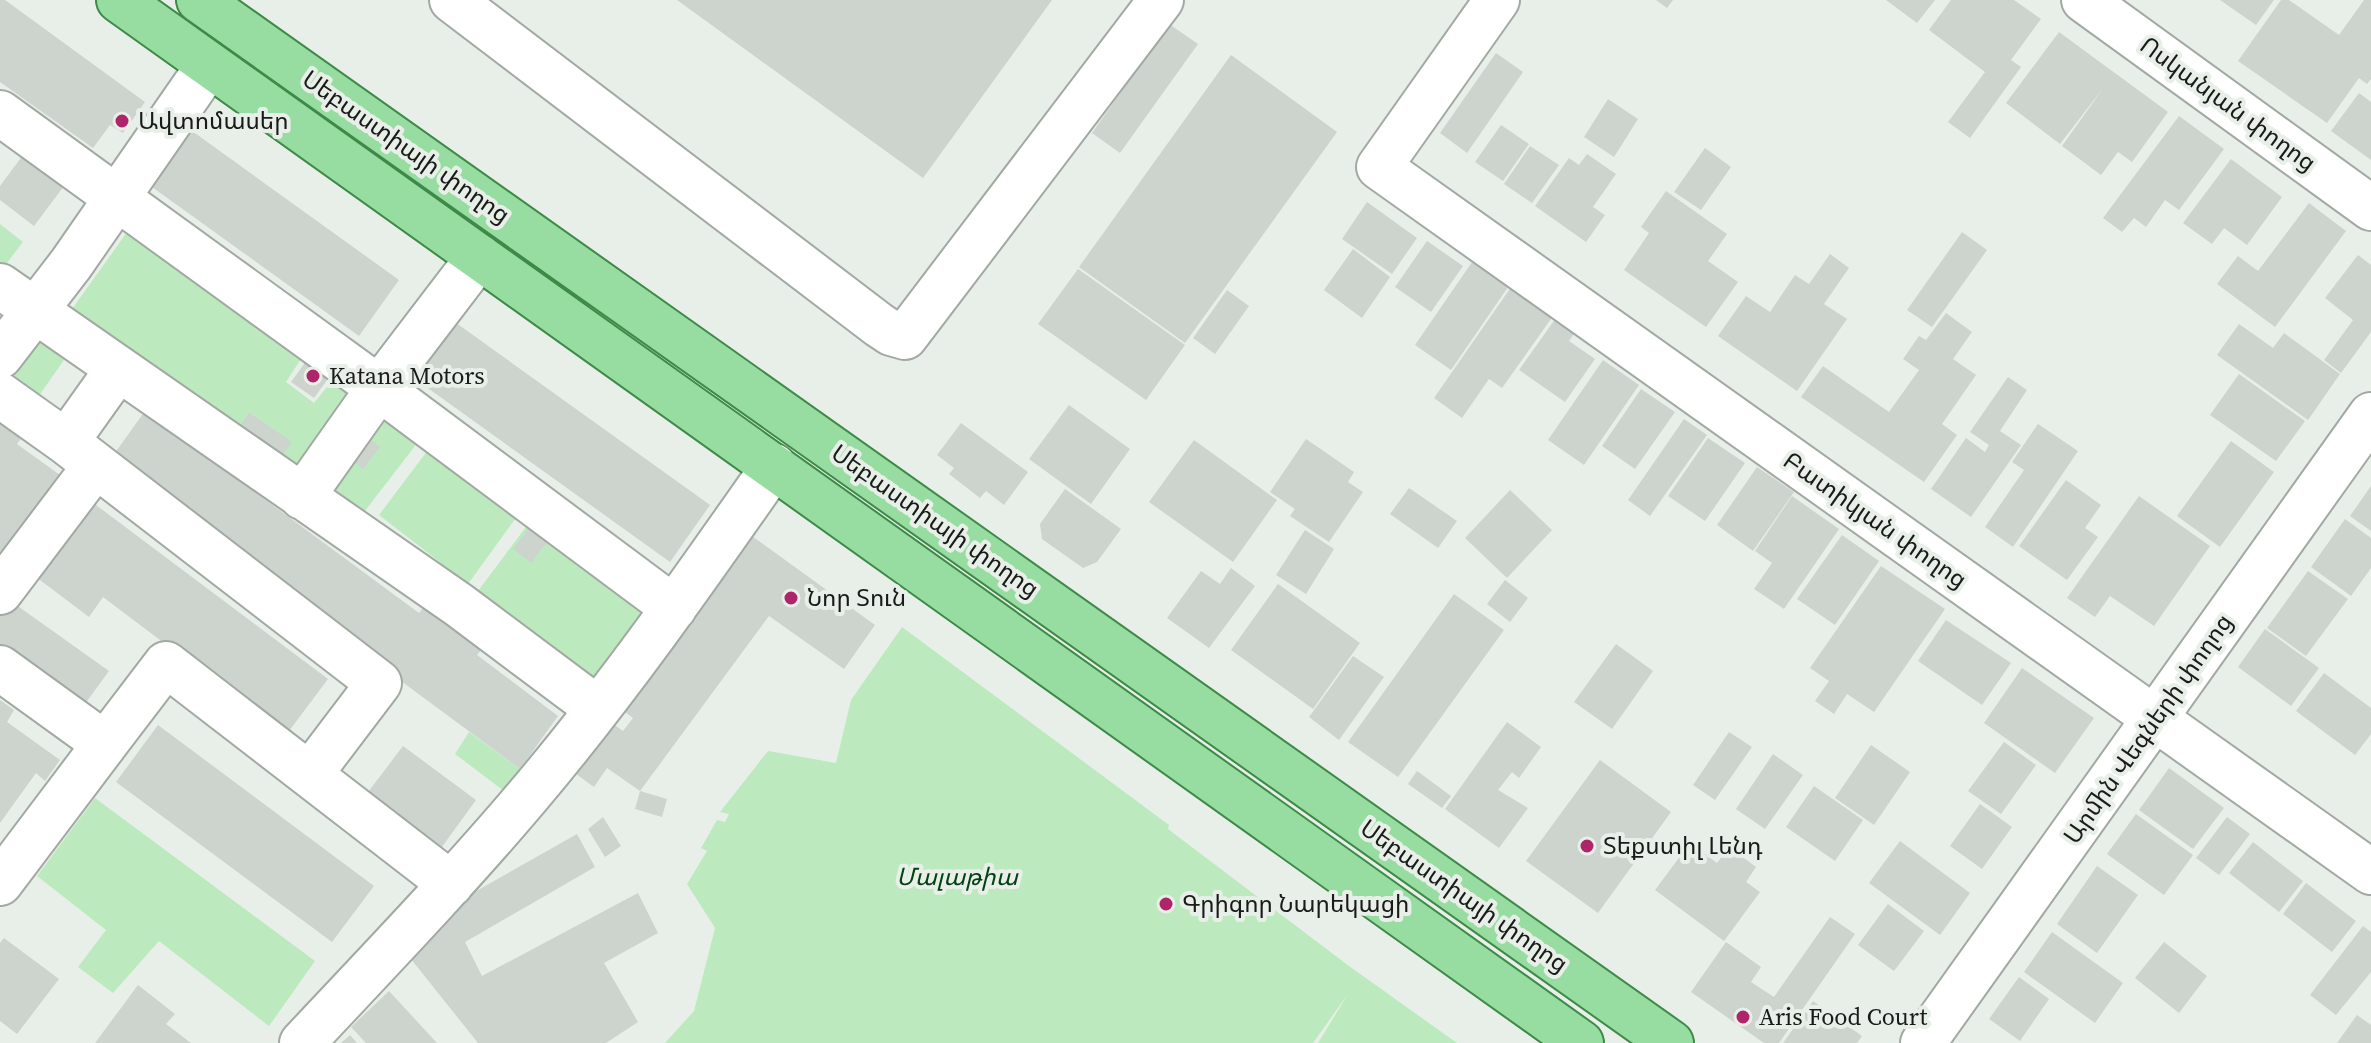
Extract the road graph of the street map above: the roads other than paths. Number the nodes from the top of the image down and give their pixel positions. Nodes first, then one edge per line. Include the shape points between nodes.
1 (119, 0) edge
2 (452, 0) edge
3 (1161, 0) edge
4 (1497, 0) edge
5 (2084, 0) edge
6 (223, 7) edge
7 (209, 65) junction
8 (0, 113) edge
9 (469, 191) junction
10 (116, 198) junction
11 (2371, 208) edge
12 (440, 231) junction
13 (479, 257) junction
14 (17, 298) edge
15 (0, 356) edge
16 (118, 369) junction
17 (379, 388) junction
18 (0, 395) edge
19 (2371, 415) edge
20 (81, 453) junction
21 (774, 466) junction
22 (302, 497) junction
23 (0, 592) edge
24 (674, 608) junction
25 (0, 668) edge
26 (598, 709) junction
27 (2155, 719) junction
28 (105, 744) junction
29 (310, 774) junction
30 (2371, 872) edge
31 (0, 883) edge
32 (451, 884) junction
33 (302, 1043) edge
34 (1581, 1043) edge
35 (1671, 1043) edge
36 (1923, 1043) edge

1 - 7 main road, Սեբաստիայի փողոց
2 - 3 street via 879,325 905,337
4 - 27 street, Բատիկյան փողոց via 1379,167
5 - 11 street, Ոսկանյան փողոց
6 - 9 main road, Սեբաստիայի փողոց
7 - 10 street
7 - 12 main road, Սեբաստիայի փողոց
8 - 10 street
9 - 12 main road via 477,206 475,223
9 - 35 main road, Սեբաստիայի փողոց
10 - 14 street via 71,264
10 - 17 street
12 - 13 main road, Սեբաստիայի փողոց
13 - 17 street
13 - 21 main road, Սեբաստիայի փողոց
14 - 15 street
14 - 16 street
16 - 20 street
16 - 22 street
17 - 22 street
17 - 24 street
18 - 20 street
19 - 27 street, Արմին Վեգների փողոց
20 - 23 street
20 - 29 street via 379,683
21 - 24 street
21 - 34 main road, Սեբաստիայի փողոց
22 - 26 street
24 - 26 street
25 - 28 street
26 - 32 street
27 - 30 street, Բատիկյան փողոց
27 - 36 street, Արմին Վեգների փողոց
28 - 29 street via 166,664
28 - 31 street
29 - 32 street
32 - 33 street

